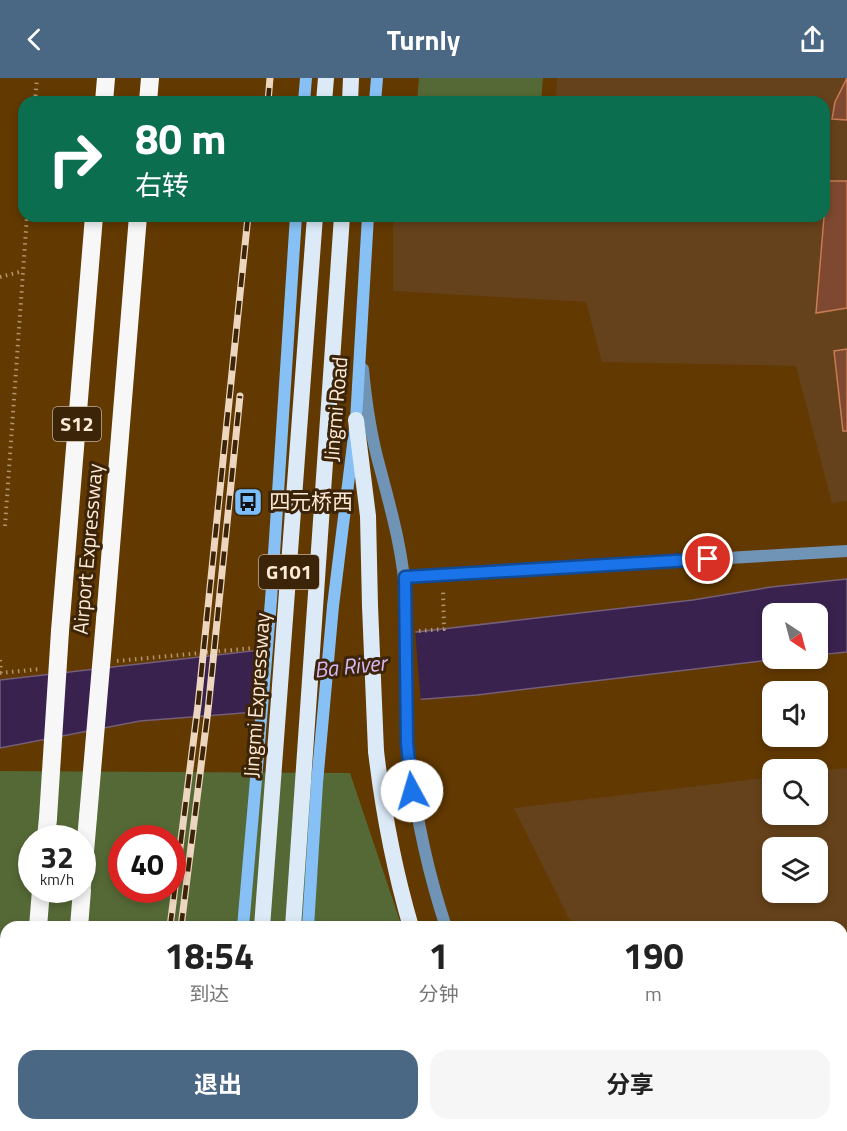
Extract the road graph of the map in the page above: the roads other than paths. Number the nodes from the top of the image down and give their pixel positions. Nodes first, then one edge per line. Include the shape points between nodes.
1 (105, 78) edge
2 (150, 78) edge
3 (306, 78) edge
4 (376, 78) edge
5 (326, 80) edge
6 (351, 80) edge
7 (104, 96) edge
8 (148, 96) edge
9 (304, 96) edge
10 (325, 96) edge
11 (350, 96) edge
12 (375, 96) edge
13 (94, 222) edge
14 (138, 222) edge
15 (296, 222) edge
16 (315, 222) edge
17 (342, 222) edge
18 (368, 222) edge
19 (361, 354) junction
20 (356, 420) junction
21 (847, 550) edge
22 (405, 577) junction
23 (47, 825) edge
24 (87, 825) edge
25 (41, 903) edge
26 (81, 903) edge
27 (39, 921) edge
28 (79, 921) edge
29 (244, 921) edge
30 (262, 921) edge
31 (293, 921) edge
32 (308, 921) edge
33 (409, 921) edge
34 (444, 921) edge

1 - 7 highway
2 - 8 highway
3 - 9 main road
4 - 12 main road
5 - 10 highway
6 - 11 highway
13 - 23 highway, Airport Expressway / S12, bridge
14 - 24 highway, Airport Expressway / S12, bridge
15 - 29 main road, bridge via 271,600
16 - 30 highway, Jingmi Expressway / G101, bridge
17 - 31 highway, G101, bridge
18 - 19 main road, Jingmi Road
19 - 20 main road, Jingmi Road
19 - 22 street via 366,406
20 - 32 main road, Jingmi Road, bridge via 333,606
20 - 33 highway, bridge via 368,516 376,751 382,802
21 - 22 street
22 - 34 street, bridge via 407,743 412,791 429,875
25 - 27 highway
26 - 28 highway, Airport Expressway / S12

